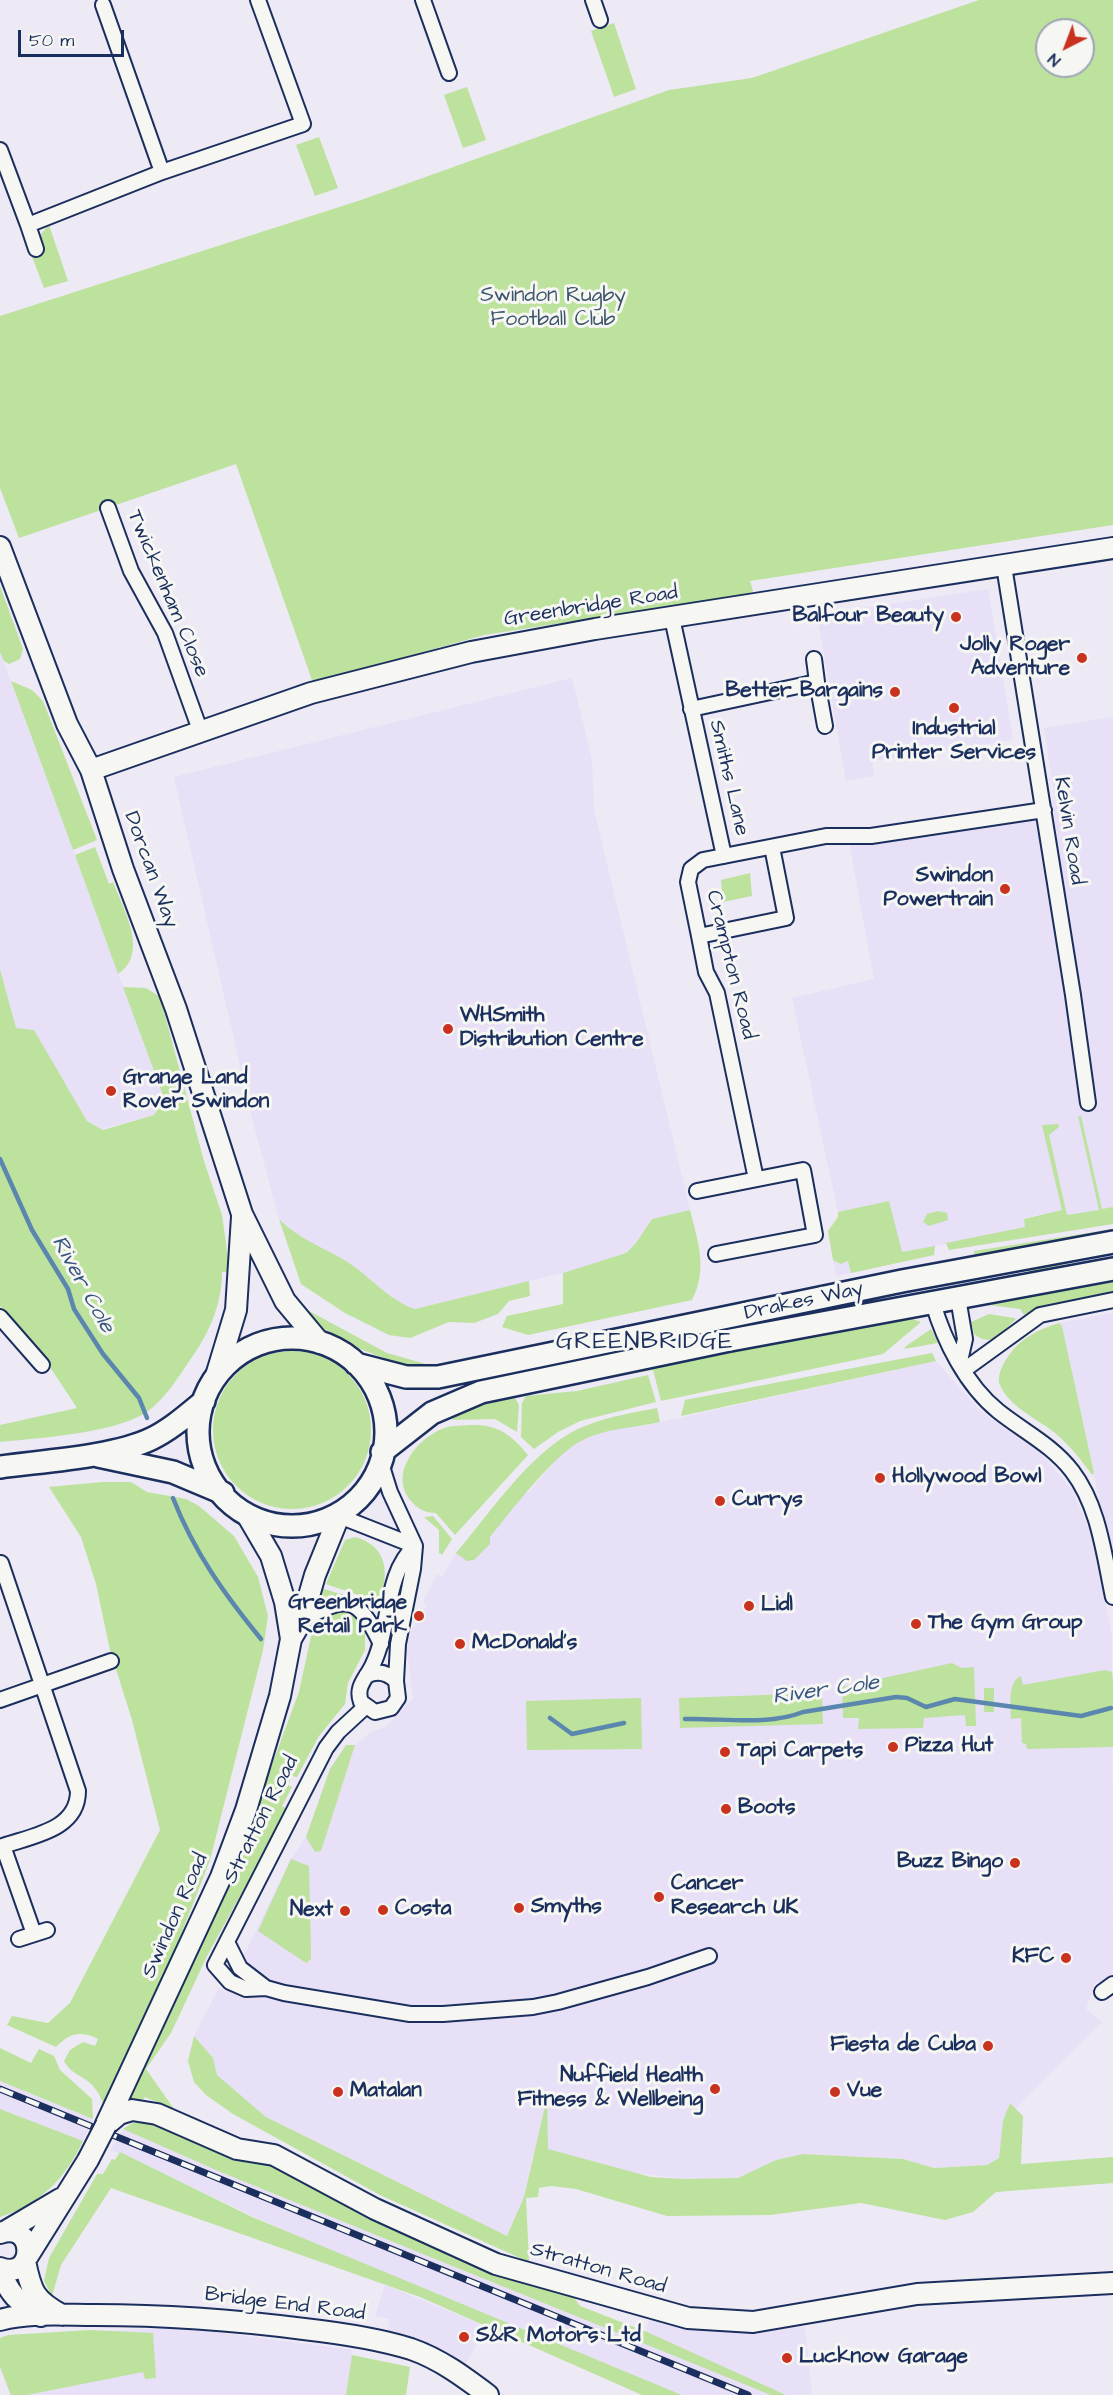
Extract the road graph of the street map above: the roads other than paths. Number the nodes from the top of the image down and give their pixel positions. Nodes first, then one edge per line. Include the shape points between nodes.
1 (258, 0) edge
2 (423, 0) edge
3 (593, 0) edge
4 (103, 5) dead end
5 (600, 20) dead end
6 (449, 73) dead end
7 (0, 150) edge
8 (162, 172) junction
9 (28, 225) junction
10 (36, 249) dead end
11 (108, 508) dead end
12 (0, 547) edge
13 (1113, 548) edge
14 (1004, 566) junction
15 (672, 618) junction
16 (814, 659) dead end
17 (817, 682) junction
18 (691, 709) junction
19 (825, 726) dead end
20 (200, 730) junction
21 (92, 770) junction
22 (1044, 810) junction
23 (772, 847) junction
24 (724, 856) junction
25 (699, 936) junction
26 (1088, 1103) dead end
27 (756, 1179) junction
28 (697, 1191) dead end
29 (242, 1214) junction
30 (1113, 1242) edge
31 (716, 1254) dead end
32 (1113, 1269) edge
33 (954, 1271) junction
34 (928, 1276) junction
35 (958, 1298) junction
36 (1113, 1300) edge
37 (933, 1303) junction
38 (3, 1326) edge
39 (320, 1342) junction
40 (356, 1364) junction
41 (42, 1365) dead end
42 (962, 1365) junction
43 (216, 1377) junction
44 (204, 1401) junction
45 (91, 1455) junction
46 (381, 1456) junction
47 (0, 1467) edge
48 (224, 1493) junction
49 (247, 1515) junction
50 (339, 1516) junction
51 (415, 1546) junction
52 (1, 1563) edge
53 (1113, 1597) edge
54 (302, 1620) junction
55 (291, 1639) junction
56 (381, 1644) junction
57 (111, 1661) dead end
58 (366, 1676) junction
59 (396, 1681) junction
60 (42, 1685) junction
61 (0, 1700) edge
62 (364, 1707) junction
63 (2, 1847) edge
64 (19, 1939) dead end
65 (227, 1942) junction
66 (710, 1956) dead end
67 (266, 1988) junction
68 (106, 2125) junction
69 (65, 2196) junction
70 (3, 2232) edge
71 (27, 2258) junction
72 (0, 2268) edge
73 (1113, 2283) edge
74 (62, 2315) junction
75 (41, 2316) junction
76 (0, 2320) edge
77 (489, 2395) edge

1 - 8 street via 303,124
2 - 6 street
3 - 5 street
4 - 8 street
7 - 9 street
8 - 9 street
9 - 10 street
11 - 20 street, Twickenham Close via 131,572 165,633
12 - 21 main road, Dorcan Way via 67,724
13 - 14 main road, Greenbridge Road
14 - 15 main road, Greenbridge Road
14 - 22 street, Kelvin Road
15 - 18 street, Smiths Lane
15 - 20 main road, Greenbridge Road via 432,660 310,693
16 - 17 street
17 - 18 street, Smiths Lane
17 - 19 street
18 - 24 street, Smiths Lane
20 - 21 main road, Greenbridge Road
21 - 29 main road, Dorcan Way via 123,869 176,1009
22 - 23 street, Crampton Road via 871,836 826,836
22 - 26 street, Kelvin Road
23 - 24 street, Crampton Road
23 - 25 street via 786,918
24 - 25 street, Crampton Road via 696,864 688,875
25 - 27 street, Crampton Road via 706,972 717,993
27 - 28 street
27 - 31 street via 803,1170 815,1234
29 - 39 main road, Dorcan Way via 285,1301
29 - 43 main road, Dorcan Way via 236,1310
30 - 33 main road, Drakes Way
32 - 35 main road, Drakes Way
33 - 34 main road, Drakes Way
33 - 35 main road
34 - 37 main road
34 - 40 main road, Drakes Way via 438,1377 406,1377
35 - 37 main road, Drakes Way
35 - 42 street via 965,1339
36 - 42 street via 1031,1319
37 - 42 street via 946,1344
37 - 46 main road, Drakes Way via 481,1392 432,1413
38 - 41 street
39 - 40 main road
39 - 43 main road via 295,1338 265,1342 238,1355
40 - 46 main road via 381,1405 385,1428
42 - 53 street via 992,1405 1047,1445 1082,1486 1094,1514
43 - 44 main road
44 - 45 main road via 152,1439
44 - 48 main road via 199,1423 202,1454
45 - 47 main road
45 - 48 main road via 173,1472
46 - 50 main road via 368,1484
46 - 51 street via 390,1492
48 - 49 main road
49 - 50 main road via 273,1525 293,1527 315,1525
49 - 55 main road, Swindon Road via 275,1566
50 - 51 street
50 - 54 main road, Swindon Road
51 - 56 street via 401,1563
51 - 59 street
52 - 60 street
54 - 55 main road, Swindon Road
54 - 56 street via 331,1604 350,1604 367,1618
55 - 68 main road, Swindon Road via 273,1722 231,1851
56 - 58 street
57 - 60 street
58 - 59 street via 385,1673
58 - 62 street via 359,1691
59 - 62 street via 398,1698 391,1708 381,1712
60 - 61 street
60 - 63 street via 78,1791 77,1804 61,1826
62 - 65 street, Stratton Road via 326,1748
63 - 64 street via 40,1932
65 - 67 street via 240,1968
65 - 67 street, Stratton Road via 215,1965 238,1987
66 - 67 street via 558,2002 443,2014 382,2010
68 - 69 main road, Swindon Road, bridge
68 - 73 main road, Stratton Road via 126,2112 147,2111 237,2149 274,2155 375,2209 496,2264 688,2318 753,2322 917,2294
69 - 70 main road, Swindon Road
69 - 71 main road, Swindon Road
70 - 71 main road via 15,2232 22,2237 28,2246
71 - 72 main road via 13,2270
71 - 74 main road via 36,2297
72 - 75 main road via 15,2298
74 - 75 main road, Bridge End Road
74 - 77 main road, Bridge End Road via 200,2318 349,2335 422,2353
75 - 76 main road, Bridge End Road

